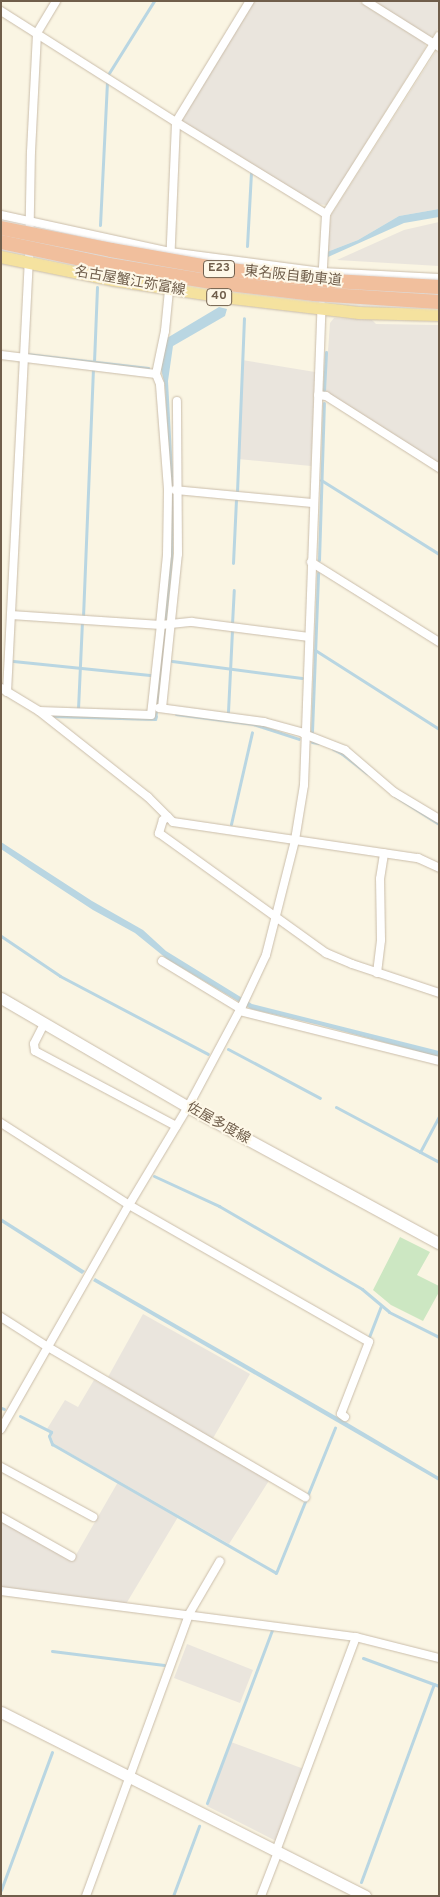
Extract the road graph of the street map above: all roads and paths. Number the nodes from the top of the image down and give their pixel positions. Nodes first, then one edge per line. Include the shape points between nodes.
1 (56, 1) edge
2 (250, 1) edge
3 (366, 1) edge
4 (1, 11) edge
5 (37, 33) junction
6 (439, 36) edge
7 (436, 45) edge
8 (176, 122) junction
9 (326, 214) junction
10 (1, 215) edge
11 (30, 221) junction
12 (1, 228) edge
13 (1, 242) edge
14 (170, 252) junction
15 (1, 257) edge
16 (29, 263) junction
17 (322, 272) junction
18 (439, 278) edge
19 (439, 287) edge
20 (169, 290) junction
21 (439, 302) edge
22 (322, 310) junction
23 (439, 315) edge
24 (1, 355) edge
25 (23, 358) junction
26 (156, 374) junction
27 (318, 394) junction
28 (177, 401) dead end
29 (439, 468) edge
30 (173, 489) junction
31 (313, 503) junction
32 (311, 562) junction
33 (11, 615) junction
34 (165, 624) junction
35 (309, 637) junction
36 (439, 642) edge
37 (4, 690) edge
38 (157, 708) junction
39 (39, 712) junction
40 (304, 734) junction
41 (168, 817) junction
42 (439, 819) edge
43 (295, 840) junction
44 (384, 853) junction
45 (439, 868) edge
46 (276, 918) junction
47 (162, 961) dead end
48 (377, 973) junction
49 (439, 993) edge
50 (1, 998) edge
51 (241, 1009) junction
52 (44, 1024) junction
53 (439, 1061) edge
54 (188, 1107) junction
55 (1, 1122) edge
56 (176, 1126) junction
57 (129, 1205) junction
58 (439, 1243) edge
59 (1, 1317) edge
60 (48, 1347) junction
61 (345, 1417) dead end
62 (1, 1429) edge
63 (1, 1467) edge
64 (306, 1497) dead end
65 (1, 1517) edge
66 (93, 1517) dead end
67 (72, 1557) dead end
68 (220, 1561) dead end
69 (1, 1592) edge
70 (189, 1614) junction
71 (356, 1637) junction
72 (439, 1658) edge
73 (1, 1712) edge
74 (129, 1778) junction
75 (277, 1851) junction
76 (86, 1896) edge
77 (261, 1896) edge
78 (366, 1896) edge

1 - 5 street
2 - 8 street
3 - 7 street
4 - 5 street
5 - 8 street
5 - 11 street
6 - 7 street
7 - 9 street
8 - 9 street
8 - 14 street
9 - 17 street
10 - 11 street
11 - 14 street
11 - 16 street
12 - 19 highway, 東名阪自動車道 / E23, bridge via 214,268 314,280
13 - 21 highway, 東名阪自動車道 / E23, bridge via 212,282 314,294
14 - 17 street
14 - 20 street
15 - 16 main road, 名古屋蟹江弥富線 / 40
16 - 20 main road, 名古屋蟹江弥富線 / 40
16 - 25 street
17 - 18 street
17 - 22 street
20 - 22 main road, 名古屋蟹江弥富線 / 40
20 - 26 street
22 - 23 main road, 名古屋蟹江弥富線 / 40
22 - 27 street
24 - 25 street
25 - 26 street
25 - 33 street
26 - 30 street
27 - 29 street
27 - 31 street
28 - 30 street
30 - 31 street
30 - 34 street
30 - 34 street via 177,563
31 - 32 street
32 - 35 street
32 - 36 street
33 - 34 street
33 - 37 street
34 - 35 street via 192,622
34 - 38 street
35 - 40 street
37 - 39 street
38 - 39 street via 151,715
38 - 40 street via 264,722
39 - 41 street via 148,797
40 - 42 street via 345,750 394,792
40 - 43 street via 304,785
41 - 43 street via 173,822
41 - 46 street via 163,820 159,833
43 - 44 street
43 - 46 street
44 - 45 street via 418,858
44 - 48 street via 380,878 382,940
46 - 48 street via 326,953
46 - 51 street via 266,956
47 - 51 street
48 - 49 street
50 - 52 main road, 佐屋多度線
51 - 53 street
51 - 54 street
52 - 54 main road, 佐屋多度線
52 - 56 street via 34,1044 35,1051
54 - 56 street
54 - 58 main road, 佐屋多度線
55 - 57 street
56 - 57 street
57 - 60 street
57 - 61 street via 369,1342 341,1414
59 - 60 street
60 - 62 street
60 - 64 street
63 - 66 street
65 - 67 street
68 - 70 street
69 - 70 street
70 - 71 street
70 - 74 street
71 - 72 street
71 - 75 street
73 - 74 main road
74 - 75 main road
74 - 76 street
75 - 77 street
75 - 78 main road

